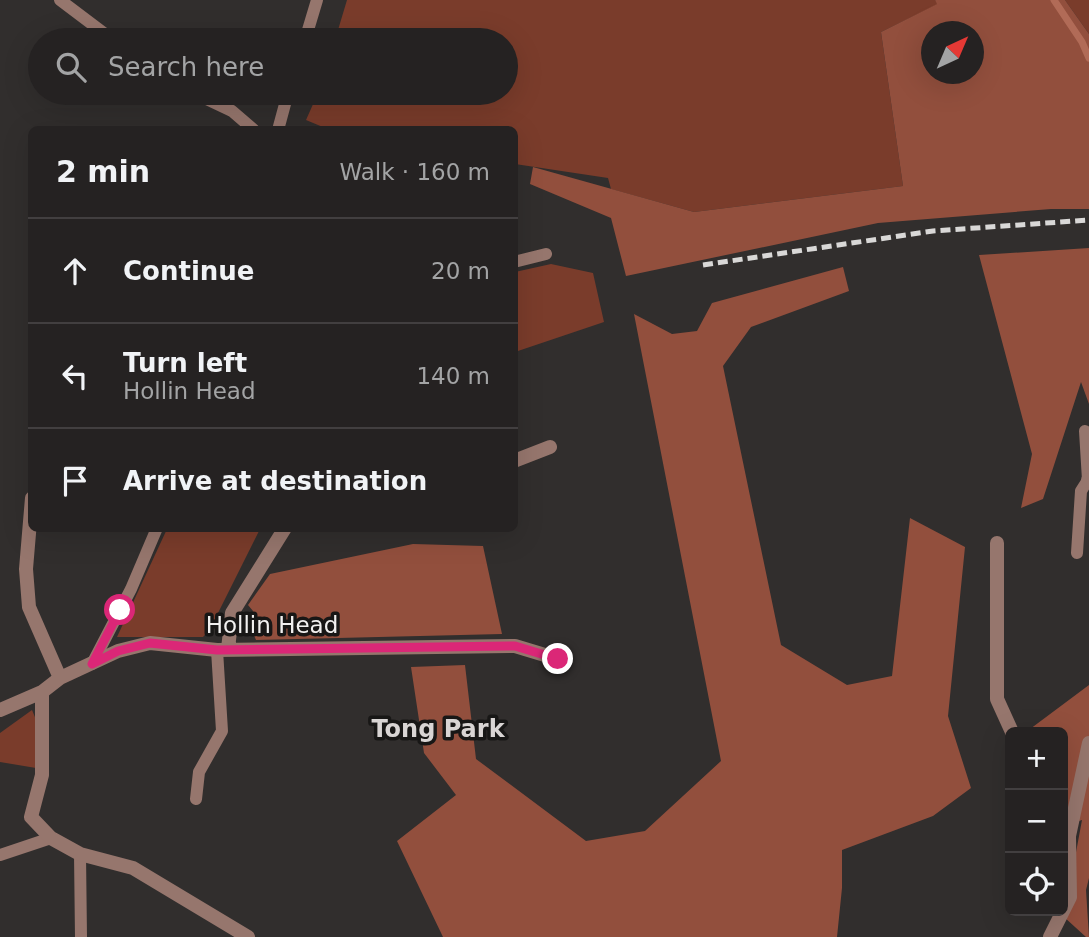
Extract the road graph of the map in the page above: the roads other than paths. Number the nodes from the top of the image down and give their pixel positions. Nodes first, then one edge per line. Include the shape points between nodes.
1 (60, 0) edge
2 (317, 0) edge
3 (97, 28) edge
4 (309, 28) edge
5 (219, 105) edge
6 (285, 105) edge
7 (249, 126) edge
8 (279, 126) edge
9 (546, 254) dead end
10 (518, 261) edge
11 (1085, 431) dead end
12 (550, 447) dead end
13 (518, 459) edge
14 (1089, 481) edge
15 (29, 532) edge
16 (155, 532) edge
17 (283, 532) edge
18 (997, 543) dead end
19 (1077, 553) dead end
20 (222, 650) junction
21 (558, 659) dead end
22 (92, 664) junction
23 (60, 678) junction
24 (42, 692) junction
25 (0, 710) edge
26 (1010, 727) edge
27 (1089, 743) edge
28 (196, 799) dead end
29 (1069, 837) joint
30 (51, 838) junction
31 (80, 854) junction
32 (0, 855) edge
33 (81, 937) edge
34 (248, 937) edge
35 (1050, 937) edge

1 - 3 lane
2 - 4 lane
5 - 7 lane
6 - 8 lane
9 - 10 lane
11 - 14 lane
12 - 13 street
14 - 19 lane via 1081,491
15 - 23 street via 29,607
16 - 22 lane
17 - 20 street via 232,613
18 - 26 street via 997,699
20 - 21 street, Hollin Head via 515,646
20 - 22 street, Hollin Head via 150,643
20 - 28 lane via 222,731 199,772
22 - 23 street, Hollin Head
23 - 24 street, Hollin Head
24 - 25 street, Hollin Head
24 - 30 street via 42,775 32,817
27 - 29 street
29 - 35 street via 1070,897
30 - 31 street
30 - 32 lane
31 - 33 lane
31 - 34 street via 132,868

